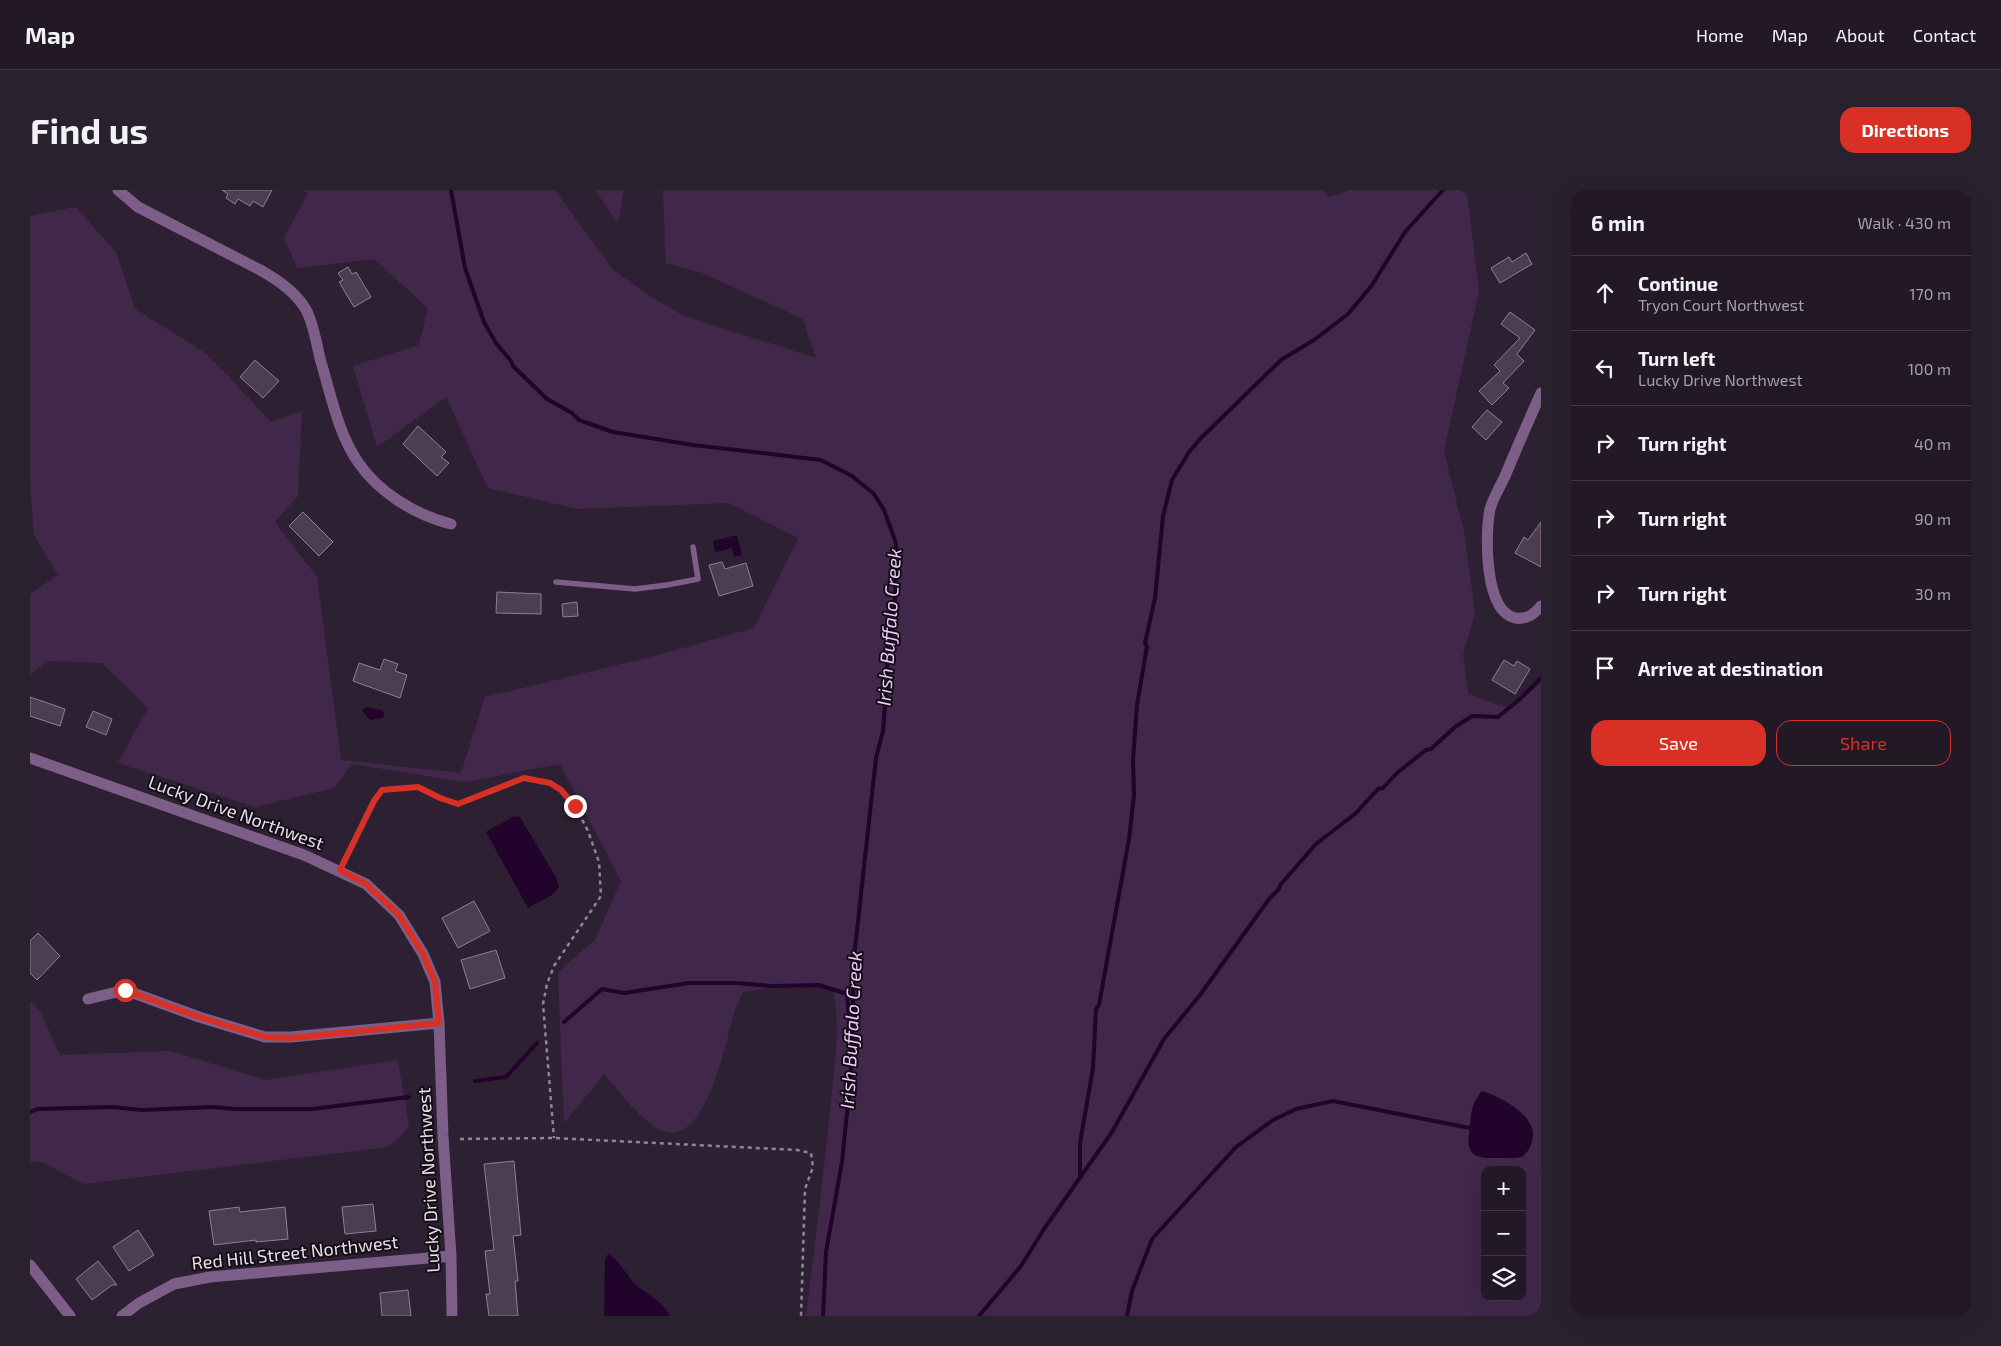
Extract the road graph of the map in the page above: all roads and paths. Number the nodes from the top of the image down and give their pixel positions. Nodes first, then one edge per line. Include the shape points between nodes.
1 (118, 190) edge
2 (1541, 393) edge
3 (451, 524) dead end
4 (693, 547) dead end
5 (556, 582) dead end
6 (1541, 606) edge
7 (30, 758) edge
8 (374, 801) joint
9 (340, 870) junction
10 (88, 1000) dead end
11 (439, 1023) junction
12 (554, 1138) junction
13 (460, 1139) dead end
14 (451, 1256) junction
15 (30, 1265) edge
16 (70, 1316) edge
17 (122, 1316) edge
18 (452, 1316) edge
19 (801, 1316) edge

1 - 3 street via 138,206 262,271 296,295 306,310 337,416 358,462 399,501 421,514
2 - 6 street via 1490,509 1487,548 1488,573 1501,610 1522,619
4 - 5 lane via 698,579 635,589
7 - 9 street, Lucky Drive Northwest
8 - 9 lane
8 - 12 path via 382,790 418,787 458,804 524,778 550,783 575,806 599,862 602,896 554,966 543,1004
9 - 11 street, Lucky Drive Northwest via 366,884 399,915 423,954 435,982
10 - 11 street via 125,990 265,1037 291,1038
11 - 14 street, Lucky Drive Northwest
12 - 13 path
12 - 19 path via 811,1153 813,1167 805,1188
14 - 17 street, Red Hill Street Northwest via 210,1277 174,1284
14 - 18 street, Lucky Drive Northwest
15 - 16 street

